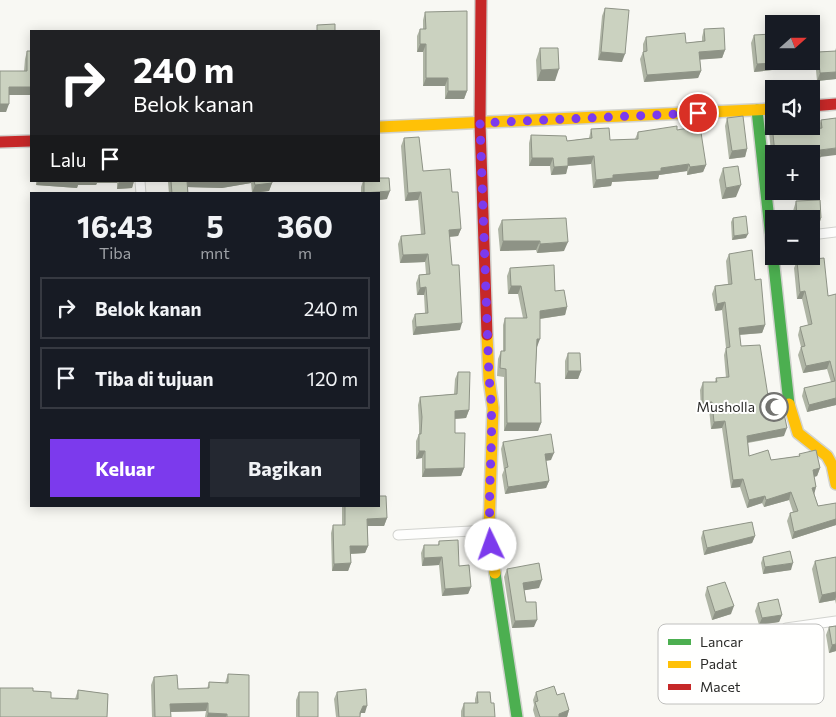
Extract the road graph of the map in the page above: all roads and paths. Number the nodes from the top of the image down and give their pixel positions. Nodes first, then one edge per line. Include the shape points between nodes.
1 (480, 0) edge
2 (836, 104) edge
3 (820, 105) edge
4 (757, 110) junction
5 (765, 110) edge
6 (480, 123) junction
7 (380, 127) edge
8 (30, 141) edge
9 (0, 142) edge
10 (769, 210) edge
11 (836, 232) edge
12 (820, 233) edge
13 (774, 265) edge
14 (836, 484) edge
15 (490, 530) junction
16 (398, 535) dead end
17 (836, 621) edge
18 (815, 624) edge
19 (518, 717) edge

1 - 6 street
2 - 3 street
4 - 5 street
4 - 6 street
4 - 10 street
6 - 7 street
6 - 15 street via 488,360 493,408
8 - 9 street
11 - 12 street
13 - 14 street via 787,399 798,433 827,456
15 - 16 street
15 - 19 street
17 - 18 street

